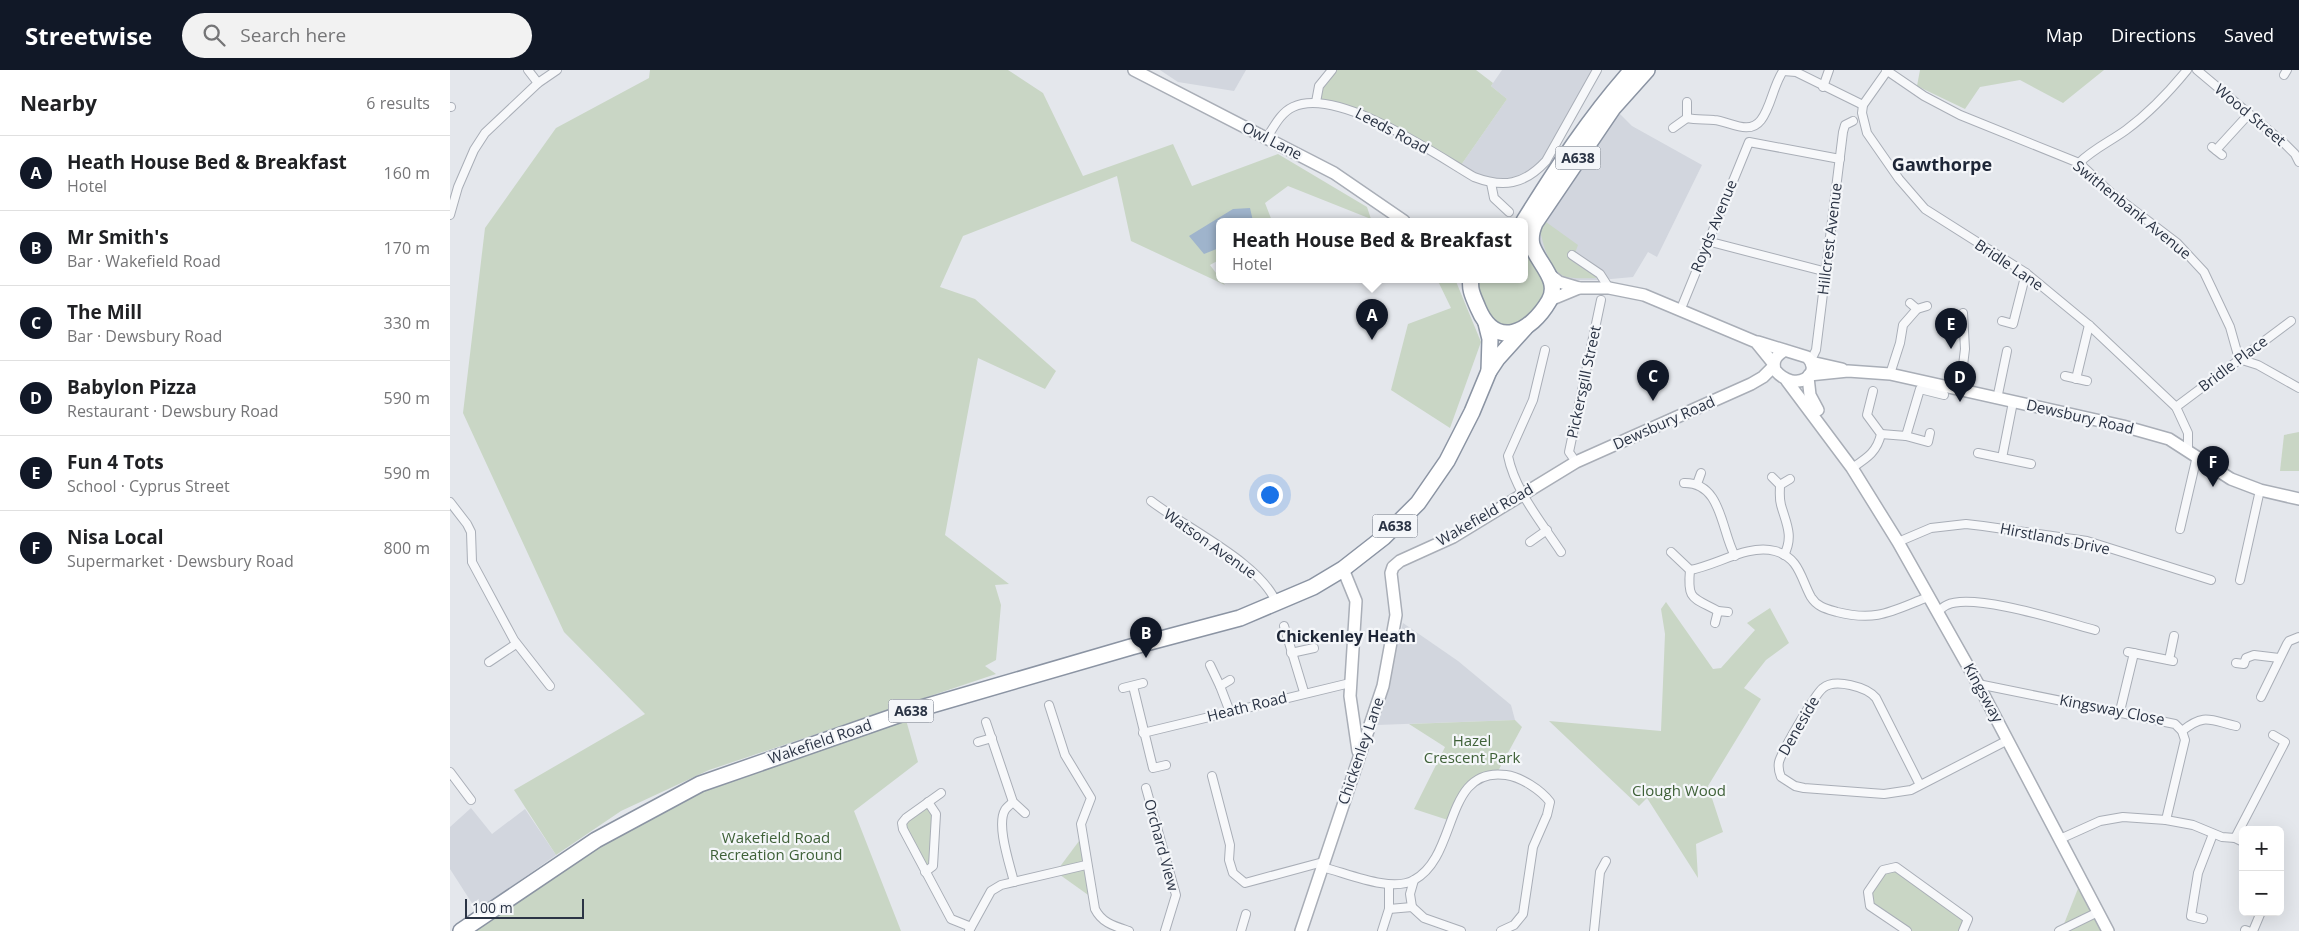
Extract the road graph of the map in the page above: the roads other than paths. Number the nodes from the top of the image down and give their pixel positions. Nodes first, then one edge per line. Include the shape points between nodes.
1 (528, 70) edge
2 (557, 70) edge
3 (1134, 70) edge
4 (1332, 70) edge
5 (1597, 70) edge
6 (1632, 70) edge
7 (1647, 70) edge
8 (1829, 70) edge
9 (2186, 70) edge
10 (2197, 70) edge
11 (1886, 71) edge
12 (538, 83) junction
13 (1823, 87) junction
14 (1316, 102) junction
15 (1687, 102) dead end
16 (1863, 105) junction
17 (2248, 115) junction
18 (1687, 118) junction
19 (1852, 121) dead end
20 (1673, 128) dead end
21 (1266, 139) junction
22 (2217, 151) dead end
23 (1840, 159) junction
24 (2299, 162) edge
25 (2079, 163) junction
26 (450, 183) edge
27 (1491, 183) junction
28 (458, 187) junction
29 (1509, 212) dead end
30 (450, 215) edge
31 (1400, 218) edge
32 (1526, 218) edge
33 (1707, 241) junction
34 (1531, 251) edge
35 (1572, 256) dead end
36 (1826, 272) junction
37 (2026, 273) junction
38 (1549, 274) junction
39 (1469, 283) edge
40 (1579, 288) junction
41 (1609, 288) junction
42 (1550, 300) junction
43 (1601, 300) dead end
44 (1910, 303) dead end
45 (1927, 306) dead end
46 (1916, 309) junction
47 (1680, 311) junction
48 (1963, 313) dead end
49 (2002, 321) dead end
50 (2291, 321) dead end
51 (1486, 323) junction
52 (2089, 325) junction
53 (1525, 328) junction
54 (1744, 337) junction
55 (1545, 350) dead end
56 (1786, 350) junction
57 (2007, 351) dead end
58 (2239, 359) junction
59 (1811, 361) junction
60 (1774, 365) junction
61 (1489, 371) junction
62 (1848, 371) junction
63 (1890, 374) junction
64 (1808, 376) junction
65 (2065, 376) dead end
66 (2076, 378) junction
67 (1786, 380) junction
68 (2087, 381) dead end
69 (1751, 384) junction
70 (2299, 388) edge
71 (1960, 390) junction
72 (1873, 391) dead end
73 (1944, 395) dead end
74 (1998, 399) junction
75 (2013, 402) junction
76 (2176, 408) junction
77 (1930, 433) dead end
78 (1881, 434) junction
79 (1906, 436) junction
80 (1978, 453) dead end
81 (2192, 453) junction
82 (2002, 458) junction
83 (1576, 462) junction
84 (2030, 464) dead end
85 (1849, 465) junction
86 (1701, 473) dead end
87 (1772, 477) dead end
88 (1790, 479) dead end
89 (1684, 483) dead end
90 (1696, 484) junction
91 (1780, 485) junction
92 (2260, 490) junction
93 (1523, 493) junction
94 (2299, 499) edge
95 (1151, 501) dead end
96 (450, 502) edge
97 (2180, 529) dead end
98 (1547, 530) junction
99 (1530, 542) dead end
100 (1898, 542) junction
101 (1561, 552) dead end
102 (1671, 552) dead end
103 (1784, 554) junction
104 (1734, 556) junction
105 (1393, 567) joint
106 (1342, 569) junction
107 (1690, 570) junction
108 (2211, 580) dead end
109 (2240, 580) dead end
110 (1928, 597) junction
111 (1277, 604) junction
112 (1718, 611) junction
113 (1728, 612) dead end
114 (1938, 612) junction
115 (1715, 623) dead end
116 (1284, 626) dead end
117 (2095, 630) dead end
118 (2174, 636) dead end
119 (2299, 637) edge
120 (516, 644) junction
121 (1314, 648) dead end
122 (1292, 653) junction
123 (2279, 658) junction
124 (489, 662) dead end
125 (2236, 663) dead end
126 (1210, 665) dead end
127 (1230, 680) dead end
128 (1143, 683) dead end
129 (1350, 683) junction
130 (1978, 684) junction
131 (550, 686) dead end
132 (1133, 686) junction
133 (1220, 686) junction
134 (1123, 688) dead end
135 (1304, 692) junction
136 (2262, 697) dead end
137 (1049, 705) dead end
138 (2120, 711) junction
139 (1230, 712) junction
140 (1354, 718) junction
141 (986, 722) dead end
142 (1369, 723) junction
143 (2236, 726) dead end
144 (2182, 731) junction
145 (1143, 733) junction
146 (2273, 735) dead end
147 (992, 738) junction
148 (2008, 740) junction
149 (978, 742) dead end
150 (1359, 757) junction
151 (1166, 765) dead end
152 (451, 776) edge
153 (1212, 776) dead end
154 (1920, 785) junction
155 (1146, 788) dead end
156 (941, 793) dead end
157 (471, 800) dead end
158 (928, 802) junction
159 (1013, 802) junction
160 (1025, 813) dead end
161 (2166, 820) junction
162 (2245, 826) edge
163 (2213, 834) junction
164 (2060, 839) junction
165 (2239, 840) edge
166 (1606, 861) dead end
167 (1086, 865) junction
168 (1323, 865) junction
169 (925, 872) junction
170 (1414, 880) junction
171 (1014, 882) junction
172 (1389, 885) junction
173 (1412, 908) junction
174 (1389, 909) junction
175 (2098, 912) junction
176 (1246, 914) dead end
177 (2258, 916) edge
178 (2203, 919) dead end
179 (970, 929) edge
180 (461, 931) edge
181 (1129, 931) edge
182 (1164, 931) edge
183 (1241, 931) edge
184 (1301, 931) edge
185 (1382, 931) edge
186 (1462, 931) edge
187 (1502, 931) edge
188 (1594, 931) edge
189 (1907, 931) edge
190 (1964, 931) edge
191 (2059, 931) edge
192 (2108, 931) edge
193 (2249, 931) edge

1 - 12 street
2 - 12 street
3 - 21 street, Owl Lane
4 - 14 street via 1319,86
5 - 27 street via 1557,143 1536,172 1510,183
6 - 32 highway, A638 via 1565,155
7 - 34 highway, A638 via 1612,108 1535,223
8 - 13 street
9 - 25 street via 2146,113
10 - 17 street, Wood Street
11 - 16 street
11 - 25 street, Swithenbank Avenue via 1960,115
12 - 28 street via 485,134 474,150
13 - 16 street
13 - 18 street via 1796,72 1783,71 1762,119 1756,124 1742,128 1715,120
14 - 21 street, Leeds Road via 1284,112
14 - 27 street, Leeds Road via 1349,109 1373,119 1474,177
15 - 18 street
16 - 37 street, Bridle Lane via 1862,114 1868,133 1899,179 1925,209
17 - 22 street
17 - 24 street, Wood Street via 2285,144
18 - 20 street
19 - 23 street, Hillcrest Avenue via 1845,125
21 - 31 street, Owl Lane via 1334,173
23 - 33 street, Royds Avenue via 1749,142
23 - 36 street, Hillcrest Avenue
25 - 58 street, Swithenbank Avenue via 2110,192 2177,243 2204,272 2235,340
26 - 28 street
27 - 29 street via 1494,198
28 - 30 street
33 - 36 street
33 - 47 street, Royds Avenue
34 - 38 highway, A638
35 - 41 street via 1600,274
36 - 59 street, Hillcrest Avenue via 1816,350
37 - 49 street via 2012,324
37 - 52 street, Bridle Lane
38 - 40 street via 1559,282
38 - 42 highway, A638
39 - 51 highway, A638
40 - 41 street
40 - 42 street
41 - 47 street via 1644,295
42 - 53 highway, A638
43 - 83 street, Pickersgill Street via 1569,452
44 - 46 street
45 - 46 street
46 - 63 street via 1903,325
47 - 54 street
48 - 71 street via 1965,349
50 - 58 street, Bridle Place
51 - 53 highway via 1504,333
51 - 61 highway, A638 via 1490,339
52 - 66 street
52 - 76 street, Bridle Lane
53 - 61 highway, A638
54 - 56 street
54 - 60 street via 1756,342
55 - 93 street via 1532,400 1508,456
56 - 59 street
56 - 60 street via 1776,358
57 - 74 street
58 - 70 street via 2258,365
58 - 76 street, Bridle Place
59 - 62 street, Dewsbury Road
59 - 64 street via 1812,371
60 - 67 street
60 - 69 street, Dewsbury Road
61 - 106 highway, A638 via 1446,461 1418,503 1384,537
62 - 63 street, Dewsbury Road
62 - 64 street, Dewsbury Road
63 - 71 street, Dewsbury Road
64 - 67 street via 1799,381
64 - 85 street, Kingsway via 1810,395
65 - 66 street
66 - 68 street
67 - 69 street, Dewsbury Road
67 - 85 street, Kingsway
69 - 83 street, Dewsbury Road
71 - 74 street, Dewsbury Road
72 - 78 street via 1867,415
73 - 79 street via 1920,389
74 - 75 street, Dewsbury Road
75 - 81 street, Dewsbury Road via 2128,427 2169,439
75 - 82 street
76 - 81 street, Bridle Lane via 2188,433
77 - 79 street via 1928,442
78 - 79 street
78 - 85 street via 1873,454
80 - 82 street
81 - 92 street, Dewsbury Road via 2232,479
81 - 97 street
82 - 84 street
83 - 93 street, Wakefield Road
85 - 100 street, Kingsway
86 - 90 street
87 - 91 street
88 - 91 street
89 - 90 street
90 - 104 street via 1718,505
91 - 103 street via 1780,502 1790,536
92 - 94 street, Dewsbury Road
92 - 109 street
93 - 98 street
93 - 105 street, Wakefield Road
95 - 111 street, Watson Avenue via 1157,511 1243,564 1265,583
96 - 120 street via 471,532 472,562
98 - 99 street
98 - 101 street
100 - 108 street, Hirstlands Drive via 1931,528 1966,524 1983,526 2087,542
100 - 110 street, Kingsway
102 - 107 street
103 - 104 street via 1760,550
103 - 110 street via 1800,571 1812,598 1819,606 1832,610 1864,617 1876,616
104 - 107 street
105 - 142 street, Chickenley Lane via 1391,580 1396,615 1383,686
106 - 111 highway, A638
106 - 129 street via 1356,601
107 - 112 street via 1688,585 1693,597
110 - 114 street, Kingsway
111 - 180 highway, Wakefield Road / A638 via 1240,618 904,712 700,784 596,840
112 - 113 street
112 - 115 street
114 - 117 street via 1947,604 1970,602
114 - 130 street, Kingsway
116 - 122 street
118 - 138 street via 2171,661 2131,653
119 - 123 street via 2289,641
120 - 124 street
120 - 131 street
121 - 122 street
122 - 135 street
123 - 125 street via 2254,655 2246,658 2244,664
123 - 136 street
126 - 133 street
127 - 133 street
128 - 132 street
129 - 135 street, Heath Road
129 - 140 street
130 - 138 street, Kingsway Close
130 - 148 street, Kingsway
132 - 134 street
132 - 145 street
133 - 139 street
135 - 139 street, Heath Road
137 - 167 street via 1065,755 1091,798 1081,824
138 - 144 street, Kingsway Close via 2171,722
139 - 145 street, Heath Road
140 - 142 street
140 - 150 street
141 - 147 street
142 - 150 street, Chickenley Lane
143 - 144 street via 2202,718
144 - 161 street, Kingsway Close via 2184,746
145 - 151 street via 1153,768
146 - 162 street via 2284,742
147 - 149 street
147 - 159 street
148 - 154 street, Deneside
148 - 164 street, Kingsway
150 - 168 street, Chickenley Lane
152 - 157 street
153 - 168 street via 1230,845 1229,860 1233,873 1245,883
154 - 154 street, Deneside via 1884,794 1804,788 1780,777 1779,760 1824,686 1859,686 1876,698
155 - 182 street, Orchard View via 1176,895
156 - 158 street
158 - 169 street via 936,814 933,866
158 - 169 street via 902,823
159 - 160 street
159 - 171 street via 1004,811 1002,832
161 - 163 street via 2194,825
161 - 164 street via 2112,818
163 - 165 street
163 - 178 street via 2198,873 2191,916
164 - 175 street, Kingsway
166 - 188 street via 1600,872
167 - 171 street
167 - 181 street via 1091,897 1100,918
168 - 172 street
168 - 184 street, Chickenley Lane
169 - 179 street via 951,918
170 - 172 street
170 - 173 street via 1410,894
170 - 187 street via 1440,853 1460,799 1472,783 1491,774 1515,776 1550,802 1533,846 1523,914 1514,925
171 - 179 street via 991,891
172 - 174 street
173 - 174 street
173 - 186 street via 1424,918
174 - 185 street
175 - 191 street
175 - 192 street, Kingsway
176 - 183 street
177 - 193 street
189 - 190 street via 1870,906 1868,892 1883,870 1896,867 1968,919

